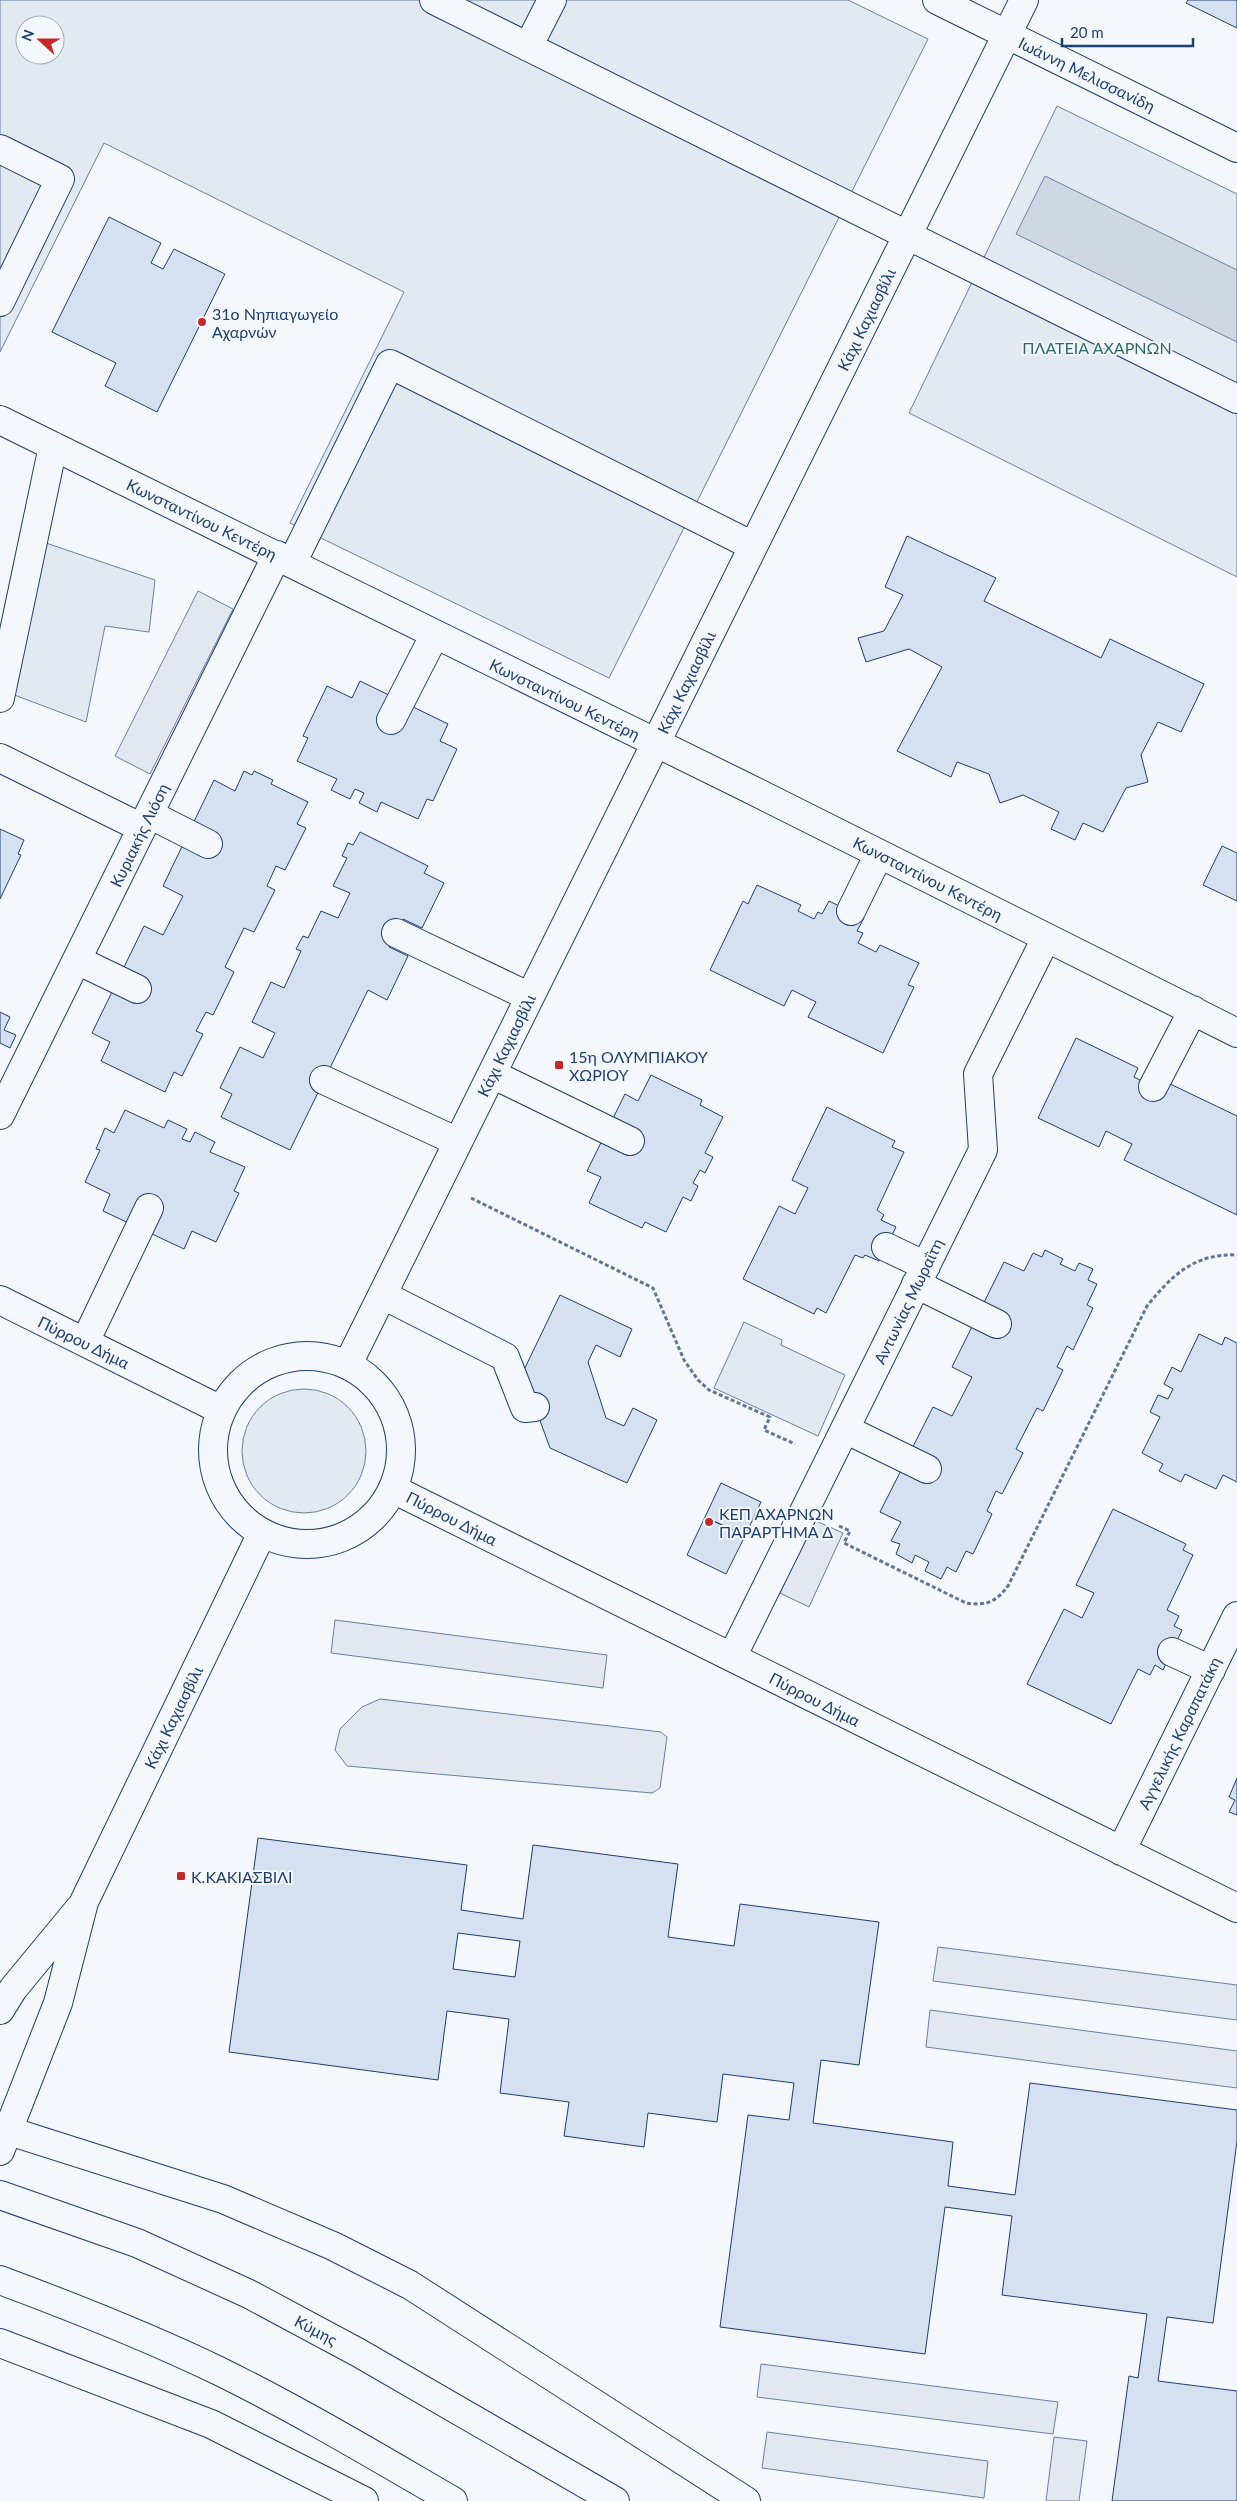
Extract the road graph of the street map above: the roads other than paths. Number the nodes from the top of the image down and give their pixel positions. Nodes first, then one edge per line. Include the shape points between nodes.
1 (434, 0) edge
2 (552, 0) edge
3 (937, 0) edge
4 (1024, 0) edge
5 (1007, 34) junction
6 (528, 47) junction
7 (1237, 148) edge
8 (0, 150) edge
9 (908, 234) junction
10 (0, 302) edge
11 (1237, 399) edge
12 (0, 420) edge
13 (53, 446) junction
14 (753, 546) junction
15 (284, 559) junction
16 (435, 634) junction
17 (0, 698) edge
18 (391, 720) dead end
19 (655, 744) junction
20 (0, 758) edge
21 (146, 821) junction
22 (208, 844) dead end
23 (879, 854) junction
24 (851, 911) dead end
25 (396, 933) dead end
26 (1046, 938) junction
27 (77, 960) junction
28 (137, 989) dead end
29 (530, 996) junction
30 (1193, 1010) junction
31 (1237, 1033) edge
32 (492, 1074) junction
33 (324, 1080) dead end
34 (1153, 1087) dead end
35 (0, 1115) edge
36 (630, 1141) dead end
37 (458, 1142) junction
38 (149, 1208) dead end
39 (886, 1247) dead end
40 (921, 1275) junction
41 (383, 1295) junction
42 (0, 1300) edge
43 (997, 1324) dead end
44 (86, 1342) junction
45 (348, 1364) junction
46 (535, 1408) dead end
47 (221, 1410) junction
48 (845, 1429) junction
49 (927, 1469) dead end
50 (393, 1489) junction
51 (262, 1533) junction
52 (1237, 1616) edge
53 (1172, 1652) dead end
54 (732, 1658) junction
55 (1211, 1670) junction
56 (1121, 1850) junction
57 (84, 1902) junction
58 (1237, 1908) edge
59 (0, 2010) edge
60 (3, 2136) edge
61 (0, 2195) edge
62 (0, 2280) edge
63 (0, 2343) edge
64 (364, 2501) edge
65 (453, 2501) edge
66 (616, 2501) edge
67 (746, 2501) edge

1 - 6 street
2 - 6 street
3 - 5 street, Ιωάννη Μελισσανίδη
4 - 5 street, Κάχι Καχιασβίλι
5 - 7 street, Ιωάννη Μελισσανίδη
5 - 9 street, Κάχι Καχιασβίλι
6 - 9 street
8 - 10 street via 60,179
9 - 11 street
9 - 14 street, Κάχι Καχιασβίλι
12 - 13 street, Κωνσταντίνου Κεντέρη
13 - 15 street, Κωνσταντίνου Κεντέρη
13 - 17 street
14 - 15 street, Κυριακής Λιόση via 390,364
14 - 19 street, Κάχι Καχιασβίλι
15 - 16 street, Κωνσταντίνου Κεντέρη
15 - 21 street, Κυριακής Λιόση
16 - 18 street
16 - 19 street, Κωνσταντίνου Κεντέρη
19 - 23 street, Κωνσταντίνου Κεντέρη
19 - 29 street, Κάχι Καχιασβίλι
20 - 21 street
21 - 22 street
21 - 27 street, Κυριακής Λιόση
23 - 24 street
23 - 26 street, Κωνσταντίνου Κεντέρη
25 - 29 street
26 - 30 street, Κωνσταντίνου Κεντέρη
26 - 40 street, Αντωνίας Μωραΐτη via 978,1074 983,1150
27 - 28 street
27 - 35 street, Κυριακής Λιόση
29 - 32 street, Κάχι Καχιασβίλι
30 - 31 street, Κωνσταντίνου Κεντέρη
30 - 34 street
32 - 36 street
32 - 37 street, Κάχι Καχιασβίλι
33 - 37 street
37 - 41 street, Κάχι Καχιασβίλι
38 - 44 street
39 - 40 street
40 - 43 street
40 - 48 street, Αντωνίας Μωραΐτη
41 - 45 street, Κάχι Καχιασβίλι
41 - 46 street via 504,1357 525,1408
42 - 44 street, Πύρρου Δήμα
44 - 47 street, Πύρρου Δήμα
45 - 47 street via 312,1355 276,1360 243,1380
45 - 50 street via 372,1381 390,1404 400,1432 401,1461
47 - 51 street via 213,1444 217,1480 234,1510
48 - 49 street
48 - 54 street, Αντωνίας Μωραΐτη
50 - 51 street via 376,1515 351,1533 322,1544 291,1543
50 - 54 street, Πύρρου Δήμα
51 - 57 street, Κάχι Καχιασβίλι
52 - 55 street, Αγγελικής Καραπατάκη
53 - 55 street
54 - 56 street, Πύρρου Δήμα
55 - 56 street, Αγγελικής Καραπατάκη
56 - 58 street, Πύρρου Δήμα
57 - 59 street, Κάχι Καχιασβίλι via 13,1989
57 - 60 street, Κάχι Καχιασβίλι via 58,2003
60 - 67 street via 223,2199 333,2246 410,2285
61 - 66 street, Κύμης via 137,2243 249,2294 359,2353
62 - 65 street via 109,2321 221,2372
63 - 64 street via 211,2424

